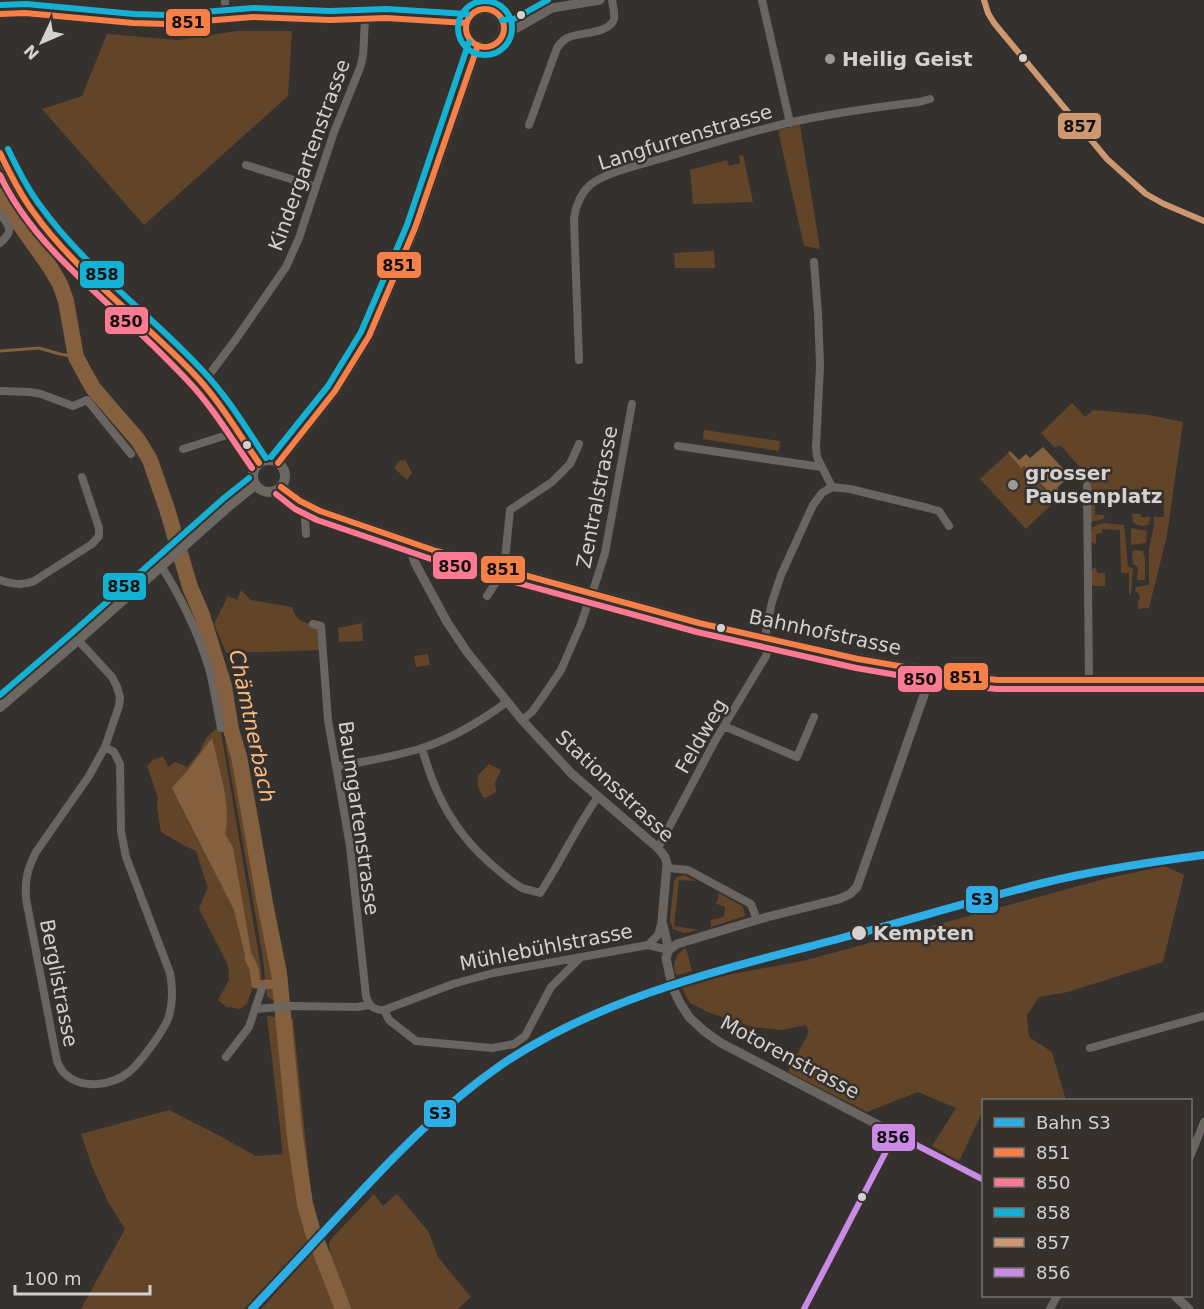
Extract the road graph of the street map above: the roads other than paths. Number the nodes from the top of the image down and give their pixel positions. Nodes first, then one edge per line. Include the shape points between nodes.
1 (225, 0) edge
2 (600, 0) edge
3 (612, 0) edge
4 (762, 0) edge
5 (984, 0) edge
6 (493, 5) edge
7 (0, 14) edge
8 (226, 19) junction
9 (365, 19) junction
10 (466, 23) junction
11 (503, 29) junction
12 (478, 45) junction
13 (930, 99) dead end
14 (790, 123) junction
15 (529, 125) dead end
16 (0, 153) edge
17 (246, 165) dead end
18 (316, 187) junction
19 (0, 214) edge
20 (1204, 221) edge
21 (0, 243) edge
22 (814, 262) dead end
23 (579, 360) dead end
24 (203, 383) junction
25 (0, 391) edge
26 (632, 404) dead end
27 (236, 430) junction
28 (579, 444) dead end
29 (678, 446) dead end
30 (183, 448) dead end
31 (131, 454) dead end
32 (259, 463) junction
33 (278, 463) junction
34 (821, 467) junction
35 (82, 477) dead end
36 (255, 485) junction
37 (1087, 486) dead end
38 (281, 487) junction
39 (832, 487) junction
40 (311, 507) junction
41 (949, 526) dead end
42 (306, 534) dead end
43 (413, 544) junction
44 (165, 562) junction
45 (504, 570) junction
46 (0, 580) edge
47 (592, 594) junction
48 (487, 596) dead end
49 (313, 624) dead end
50 (767, 639) junction
51 (78, 640) junction
52 (932, 672) junction
53 (1204, 680) edge
54 (1089, 681) junction
55 (507, 702) junction
56 (0, 707) edge
57 (814, 717) dead end
58 (522, 720) junction
59 (724, 726) junction
60 (220, 728) dead end
61 (105, 747) junction
62 (422, 748) junction
63 (336, 767) junction
64 (598, 797) junction
65 (658, 848) junction
66 (668, 868) junction
67 (757, 920) junction
68 (662, 921) junction
69 (648, 945) junction
70 (669, 950) junction
71 (580, 958) junction
72 (262, 988) dead end
73 (369, 1005) junction
74 (255, 1009) junction
75 (384, 1010) junction
76 (1204, 1016) edge
77 (1090, 1048) dead end
78 (226, 1057) dead end
79 (1204, 1122) edge
80 (895, 1134) junction
81 (1192, 1154) edge
82 (982, 1179) edge
83 (1176, 1297) edge
84 (804, 1309) edge
85 (1189, 1309) edge

1 - 8 street
2 - 11 street via 552,8 517,28
3 - 15 street via 611,25 567,38 556,48
4 - 14 street, Langfurrenstrasse
5 - 20 street via 994,23 1107,159 1146,194
6 - 10 main road via 476,11
6 - 11 main road
7 - 8 street via 155,24
8 - 9 street
9 - 10 street
9 - 18 street, Kindergartenstrasse via 360,68
10 - 12 main road via 469,39
11 - 12 main road via 497,42
12 - 33 main road via 415,228 369,336 335,391
13 - 14 street, Langfurrenstrasse
14 - 23 street, Langfurrenstrasse via 615,173 585,191 574,218
16 - 24 main road via 26,202 62,248
17 - 18 street
18 - 24 street, Kindergartenstrasse via 286,267
19 - 21 street via 10,228
22 - 34 street via 820,365 816,447
24 - 27 main road
25 - 31 street via 41,394 73,406 87,400
26 - 47 street, Zentralstrasse via 605,553
27 - 30 street
27 - 32 main road
28 - 45 street via 570,464 552,482 510,510
29 - 34 street
32 - 33 main road
32 - 36 main road via 253,476
33 - 38 main road via 285,472
34 - 39 street
35 - 46 street via 99,536 34,581 10,584
36 - 38 main road via 268,492
36 - 44 main road
37 - 54 street
38 - 40 main road, Bahnhofstrasse
39 - 41 street via 939,511
39 - 50 street, Feldweg via 813,505 781,575 772,602
40 - 42 street via 305,520
40 - 43 main road, Bahnhofstrasse
43 - 45 main road, Bahnhofstrasse
43 - 55 street, Stationsstrasse via 415,563 447,622
44 - 51 main road
44 - 60 street via 208,668
45 - 47 main road, Bahnhofstrasse
45 - 48 street
47 - 50 main road, Bahnhofstrasse
47 - 58 street, Zentralstrasse via 561,670
49 - 63 street, Baumgartenstrasse via 321,627
50 - 52 main road, Bahnhofstrasse
50 - 59 street, Feldweg via 766,656
51 - 56 main road
51 - 61 street, Berglistrasse via 112,677 120,697
52 - 54 main road, Bahnhofstrasse via 998,680
52 - 67 street via 857,887 839,899
53 - 54 main road, Bahnhofstrasse
55 - 58 street, Stationsstrasse
55 - 62 street via 447,739
57 - 59 street via 797,757
58 - 64 street, Stationsstrasse
59 - 65 street, Feldweg
61 - 61 street, Berglistrasse via 36,852 25,881 57,1061 62,1072 76,1082 93,1085 129,1072 167,1021 172,1002 170,973 124,848 120,764 114,752
62 - 63 street
62 - 64 street via 440,798 463,836 504,876 540,893
63 - 73 street, Baumgartenstrasse via 350,846
64 - 65 street, Stationsstrasse
65 - 66 street, Stationsstrasse
66 - 67 street, Stationsstrasse via 688,870 751,904
66 - 68 street, Motorenstrasse
67 - 70 street via 677,944
68 - 69 street, Mühlebühlstrasse via 658,935
68 - 70 street, Motorenstrasse
69 - 70 street, Mühlebühlstrasse
69 - 71 street, Mühlebühlstrasse
70 - 80 street, Motorenstrasse via 667,966 674,991 689,1017 704,1030 721,1043
71 - 75 street, Mühlebühlstrasse via 493,973
71 - 75 street via 551,987 525,1036 514,1044 492,1048 416,1041 389,1020
72 - 74 street
73 - 74 street
73 - 75 street
74 - 78 street via 249,1027
76 - 77 street
79 - 81 street
80 - 82 street, Motorenstrasse
80 - 84 street
83 - 85 street

